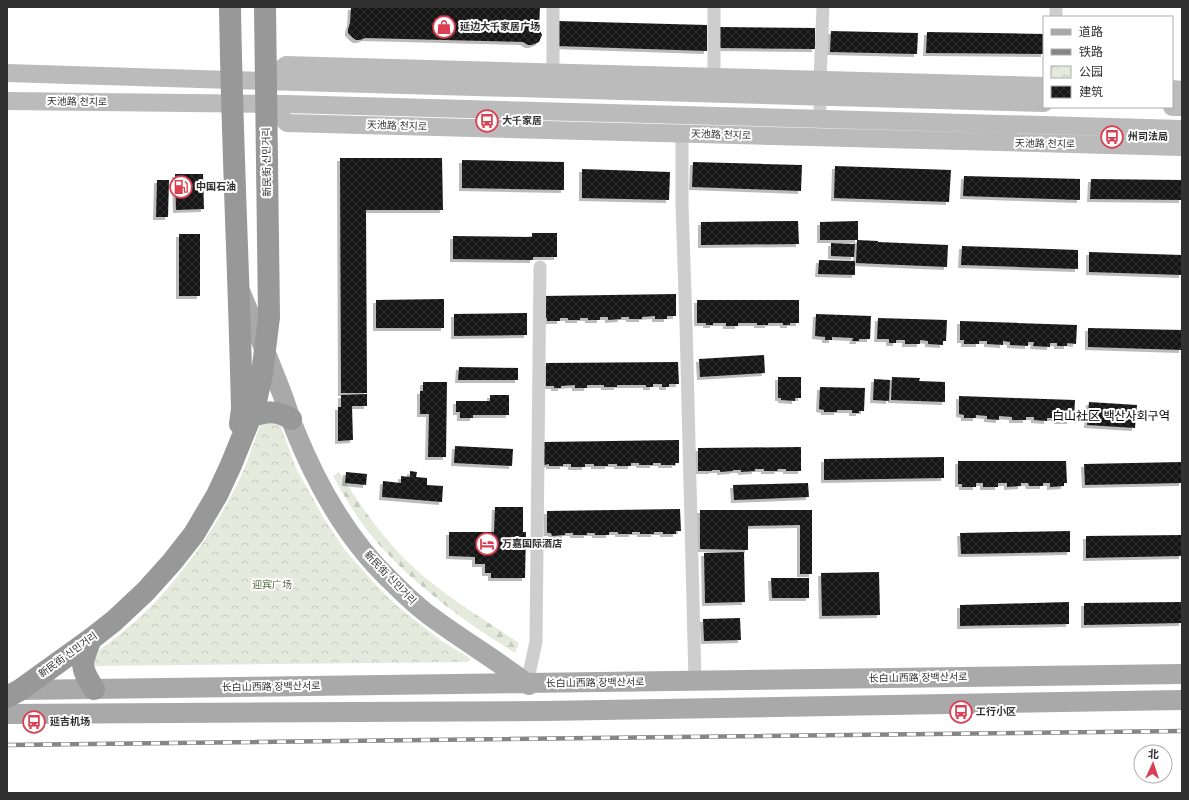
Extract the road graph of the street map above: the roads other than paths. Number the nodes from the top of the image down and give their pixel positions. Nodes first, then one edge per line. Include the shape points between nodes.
1 (230, 7) edge
2 (265, 7) edge
3 (552, 7) edge
4 (714, 7) edge
5 (823, 7) edge
6 (7, 72) edge
7 (553, 72) junction
8 (714, 77) junction
9 (231, 80) junction
10 (266, 81) junction
11 (1043, 86) edge
12 (820, 88) junction
13 (7, 101) edge
14 (1043, 103) edge
15 (232, 104) junction
16 (267, 104) junction
17 (820, 119) junction
18 (1182, 129) edge
19 (682, 134) junction
20 (1182, 147) edge
21 (540, 267) dead end
22 (239, 290) junction
23 (270, 317) junction
24 (265, 350) junction
25 (281, 392) junction
26 (251, 417) junction
27 (291, 419) junction
28 (235, 455) junction
29 (91, 639) junction
30 (1182, 674) edge
31 (695, 681) junction
32 (527, 684) junction
33 (94, 689) junction
34 (11, 692) edge
35 (1182, 700) edge
36 (563, 711) junction
37 (7, 714) edge

1 - 9 highway, 新民街 신민거리
2 - 10 highway, 新民街 신민거리
3 - 7 street
4 - 8 street
5 - 12 street
6 - 9 main road
7 - 8 main road
7 - 10 main road via 286,65
8 - 12 main road
9 - 10 main road
9 - 15 highway, 新民街 신민거리
10 - 12 main road
10 - 16 highway, 新民街 신민거리
11 - 12 main road
12 - 14 main road
12 - 17 street
13 - 15 main road, 天池路 천지로
15 - 16 main road, 天池路 천지로
15 - 22 highway, 新民街 신민거리
16 - 17 main road, 天池路 천지로
16 - 19 main road, 天池路 천지로 via 287,123
16 - 23 highway, 新民街 신민거리
17 - 18 main road, 天池路 천지로
19 - 20 main road, 天池路 천지로
19 - 31 street
21 - 32 street via 536,642
22 - 24 main road, 新民街 신민거리
22 - 28 highway, 新民街 신민거리 via 242,409
23 - 24 highway, 新民街 신민거리
23 - 25 main road, 新民街 신민거리
24 - 25 main road, 新民街 신민거리
24 - 26 highway, 新民街 신민거리
25 - 27 main road, 新民街 신민거리
26 - 27 highway via 274,412
26 - 28 highway, 新民街 신민거리
27 - 32 main road, 新民街 신민거리 via 323,490 342,521 388,579 431,618
28 - 29 highway, 新民街 신민거리 via 210,508 184,547 146,591
29 - 33 highway via 82,664
29 - 34 highway, 新民街 신민거리
30 - 31 main road, 长白山西路 장백산서로
31 - 32 main road, 长白山西路 장백산서로
32 - 33 main road, 长白山西路 장백산서로
32 - 36 main road, 新民街 신민거리
33 - 34 main road, 长白山西路 장백산서로
35 - 36 main road
36 - 37 main road

